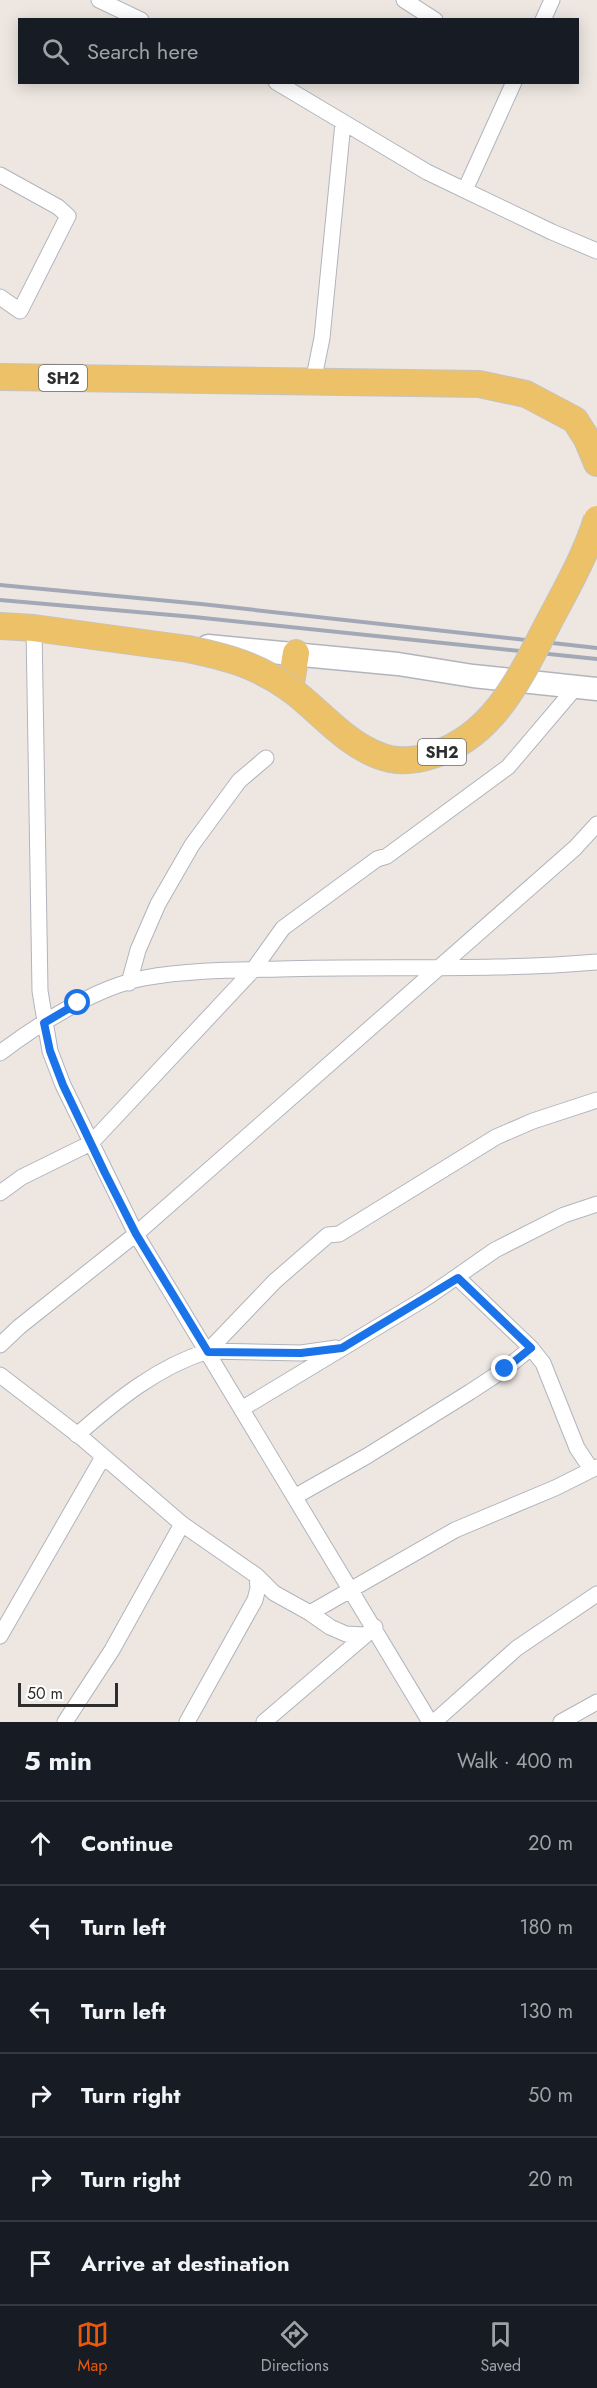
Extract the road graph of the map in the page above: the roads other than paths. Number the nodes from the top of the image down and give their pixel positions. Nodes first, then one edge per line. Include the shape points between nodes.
1 (99, 0) edge
2 (404, 0) edge
3 (552, 0) edge
4 (137, 18) edge
5 (432, 18) edge
6 (544, 18) edge
7 (279, 84) edge
8 (513, 84) edge
9 (343, 123) junction
10 (0, 175) edge
11 (465, 190) junction
12 (597, 251) edge
13 (0, 297) edge
14 (0, 377) edge
15 (314, 382) junction
16 (597, 463) edge
17 (597, 519) edge
18 (0, 626) edge
19 (34, 628) junction
20 (110, 637) junction
21 (296, 653) junction
22 (587, 688) edge
23 (290, 689) junction
24 (266, 758) dead end
25 (597, 824) edge
26 (597, 962) edge
27 (440, 966) junction
28 (253, 970) junction
29 (129, 983) junction
30 (44, 1023) junction
31 (0, 1053) edge
32 (597, 1100) edge
33 (91, 1143) junction
34 (0, 1193) edge
35 (597, 1204) edge
36 (136, 1234) junction
37 (458, 1278) junction
38 (0, 1345) edge
39 (342, 1348) junction
40 (531, 1348) junction
41 (208, 1352) junction
42 (0, 1376) edge
43 (243, 1408) junction
44 (77, 1435) junction
45 (103, 1457) junction
46 (594, 1468) edge
47 (296, 1496) junction
48 (182, 1524) junction
49 (257, 1576) junction
50 (352, 1590) junction
51 (597, 1594) edge
52 (310, 1613) junction
53 (370, 1631) junction
54 (0, 1636) edge
55 (597, 1702) edge
56 (65, 1722) edge
57 (187, 1722) edge
58 (264, 1722) edge
59 (432, 1722) edge
60 (561, 1722) edge

1 - 4 street
2 - 5 street
3 - 6 street
7 - 9 street
8 - 11 street
9 - 11 street
9 - 15 street via 322,338
10 - 13 street via 68,216 20,311
11 - 12 street
14 - 15 main road, SH2
15 - 16 main road, SH2 via 479,384 526,394 575,420
17 - 23 main road, SH2, bridge via 590,544 505,701 472,736 451,750 398,761 378,756 350,739
18 - 19 main road, SH2
19 - 20 main road, SH2
19 - 30 street via 37,879
20 - 21 main road
20 - 23 main road, SH2, bridge via 228,657 258,668
21 - 22 main road
21 - 23 main road
22 - 28 street via 508,767 283,928
24 - 29 street via 239,781 192,845 158,904
25 - 27 street via 575,848
26 - 27 street
27 - 28 street
27 - 36 street
28 - 29 street via 143,978
28 - 33 street
29 - 30 street via 78,1003
30 - 31 street
30 - 33 street via 50,1051
32 - 41 street via 496,1137 339,1233 328,1235 275,1281
33 - 34 street via 22,1177
33 - 36 street
35 - 37 street via 520,1236
36 - 38 street
36 - 41 street
37 - 39 street
37 - 40 street
39 - 41 street via 301,1353
39 - 43 street
40 - 46 street via 543,1363 577,1448
40 - 47 street via 470,1392
41 - 43 street
41 - 44 street via 148,1379
42 - 44 street
43 - 47 street
44 - 45 street
45 - 48 street
45 - 54 street
46 - 50 street via 455,1530
47 - 50 street
48 - 49 street
48 - 56 street via 112,1650
49 - 52 street via 274,1593
49 - 57 street via 255,1600
50 - 52 street
50 - 53 street
51 - 59 street via 517,1648
52 - 53 street via 346,1634
53 - 58 street
53 - 59 street
55 - 60 street

